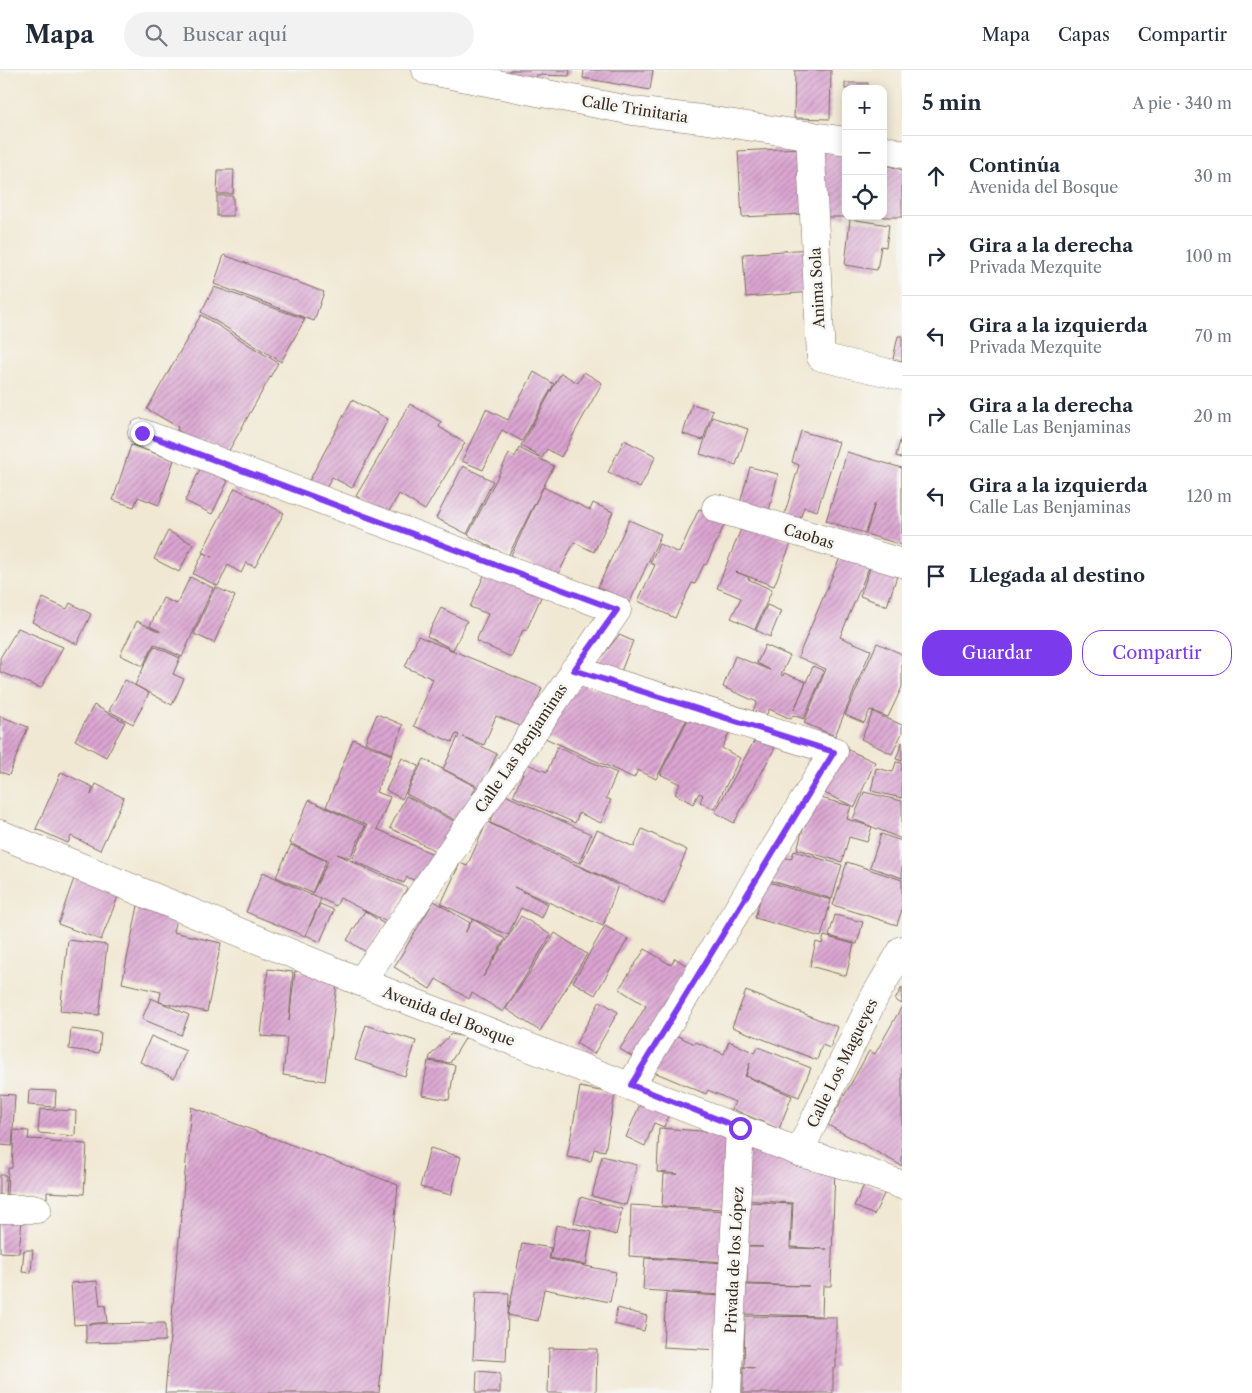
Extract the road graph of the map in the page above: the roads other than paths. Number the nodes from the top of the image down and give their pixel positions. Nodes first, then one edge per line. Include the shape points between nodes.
1 (438, 71) edge
2 (810, 135) junction
3 (842, 140) edge
4 (887, 150) edge
5 (902, 154) edge
6 (902, 376) edge
7 (142, 433) dead end
8 (716, 508) dead end
9 (902, 563) edge
10 (574, 670) junction
11 (0, 834) edge
12 (902, 950) edge
13 (360, 982) junction
14 (631, 1085) junction
15 (740, 1128) junction
16 (799, 1152) junction
17 (902, 1185) edge
18 (0, 1209) edge
19 (37, 1209) dead end
20 (727, 1393) edge

1 - 2 street, Calle Trinitaria via 633,112
2 - 3 street, Calle Trinitaria
2 - 6 street, Anima Sola via 821,357
4 - 5 street
7 - 10 street, Calle Las Benjaminas via 617,610
8 - 9 street, Caobas
10 - 13 street, Calle Las Benjaminas
10 - 14 street via 834,752
11 - 13 street, Avenida del Bosque
12 - 16 street, Calle Los Magueyes via 875,996
13 - 14 street, Avenida del Bosque
14 - 15 street, Avenida del Bosque
15 - 16 street, Avenida del Bosque
15 - 20 street, Privada de los López
16 - 17 street, Avenida del Bosque
18 - 19 street

